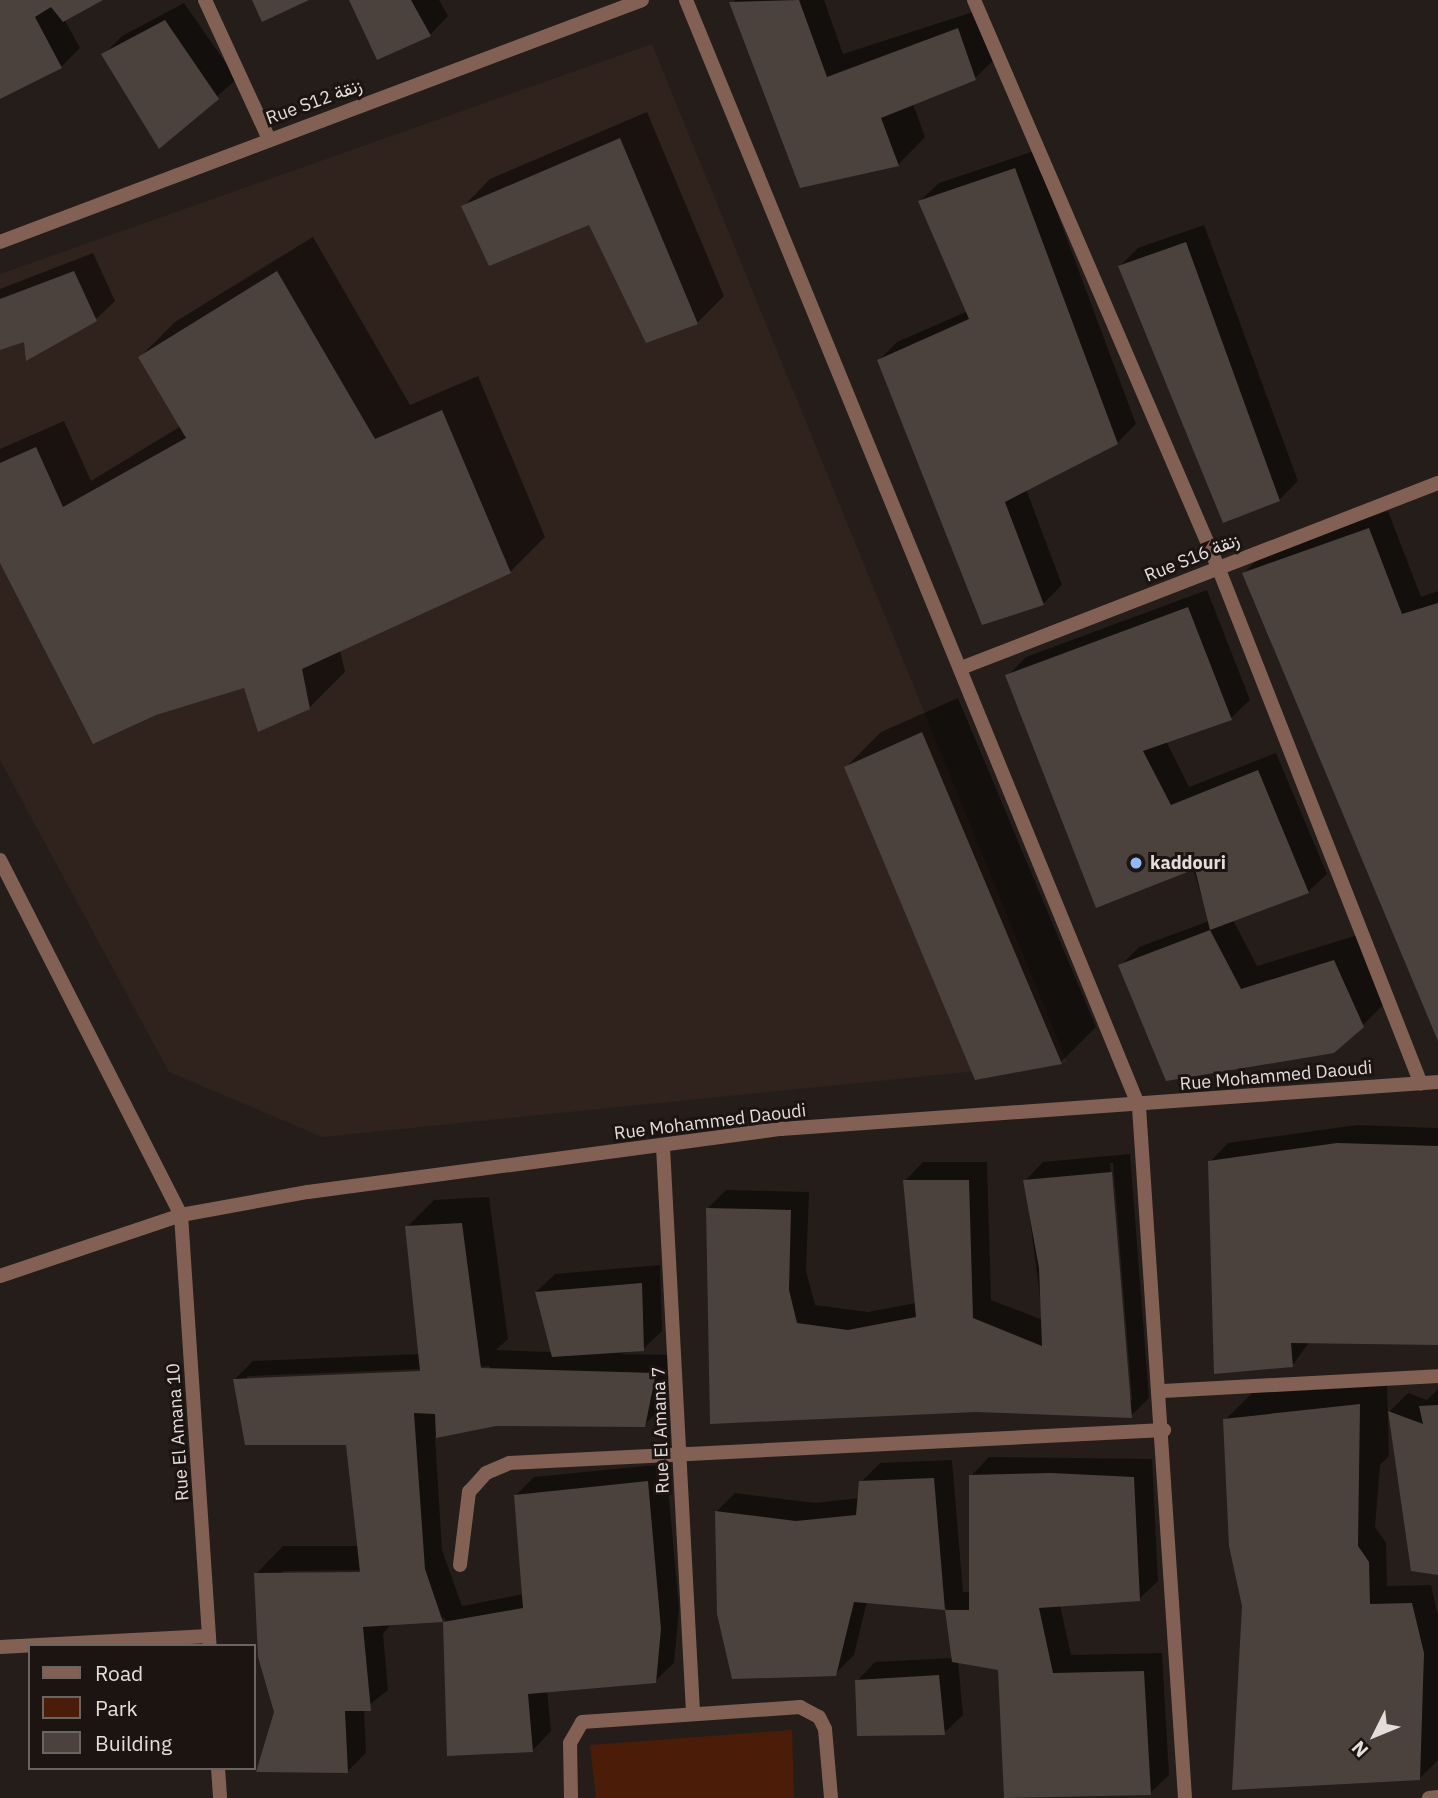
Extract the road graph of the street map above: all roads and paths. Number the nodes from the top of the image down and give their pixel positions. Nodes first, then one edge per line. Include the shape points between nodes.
1 (205, 0) edge
2 (642, 0) edge
3 (686, 0) edge
4 (974, 0) edge
5 (269, 139) junction
6 (0, 242) edge
7 (1438, 484) edge
8 (1218, 567) junction
9 (961, 668) junction
10 (0, 860) edge
11 (1438, 1082) edge
12 (1421, 1084) junction
13 (1139, 1107) junction
14 (663, 1147) junction
15 (181, 1215) junction
16 (0, 1276) edge
17 (1438, 1376) edge
18 (1163, 1391) junction
19 (1164, 1430) junction
20 (683, 1452) junction
21 (460, 1565) dead end
22 (210, 1641) edge
23 (105, 1644) edge
24 (28, 1646) edge
25 (0, 1647) edge
26 (693, 1713) junction
27 (218, 1770) edge
28 (1438, 1797) edge
29 (220, 1798) edge
30 (572, 1798) edge
31 (831, 1798) edge
32 (1185, 1798) edge
33 (1429, 1798) edge

1 - 5 street
2 - 5 street, Rue S12 زنقة
3 - 9 street
4 - 8 street
5 - 6 street, Rue S12 زنقة
7 - 8 street, Rue S16 زنقة
8 - 9 street, Rue S16 زنقة
8 - 12 street
9 - 13 street
10 - 15 street
11 - 12 street, Rue Mohammed Daoudi
12 - 13 street, Rue Mohammed Daoudi
13 - 14 street, Rue Mohammed Daoudi via 781,1129
13 - 18 street
14 - 15 street, Rue Mohammed Daoudi
14 - 20 street, Rue El Amana 7
15 - 16 street, Rue Mohammed Daoudi
15 - 22 street, Rue El Amana 10
17 - 18 street
18 - 19 street
19 - 20 street
19 - 32 street
20 - 21 street via 568,1456 509,1463 486,1473 469,1492
20 - 26 street, Rue El Amana 7
22 - 23 street
24 - 25 street
26 - 30 street via 582,1722 570,1743
26 - 31 street via 810,1710 825,1729
27 - 29 street
28 - 33 street

